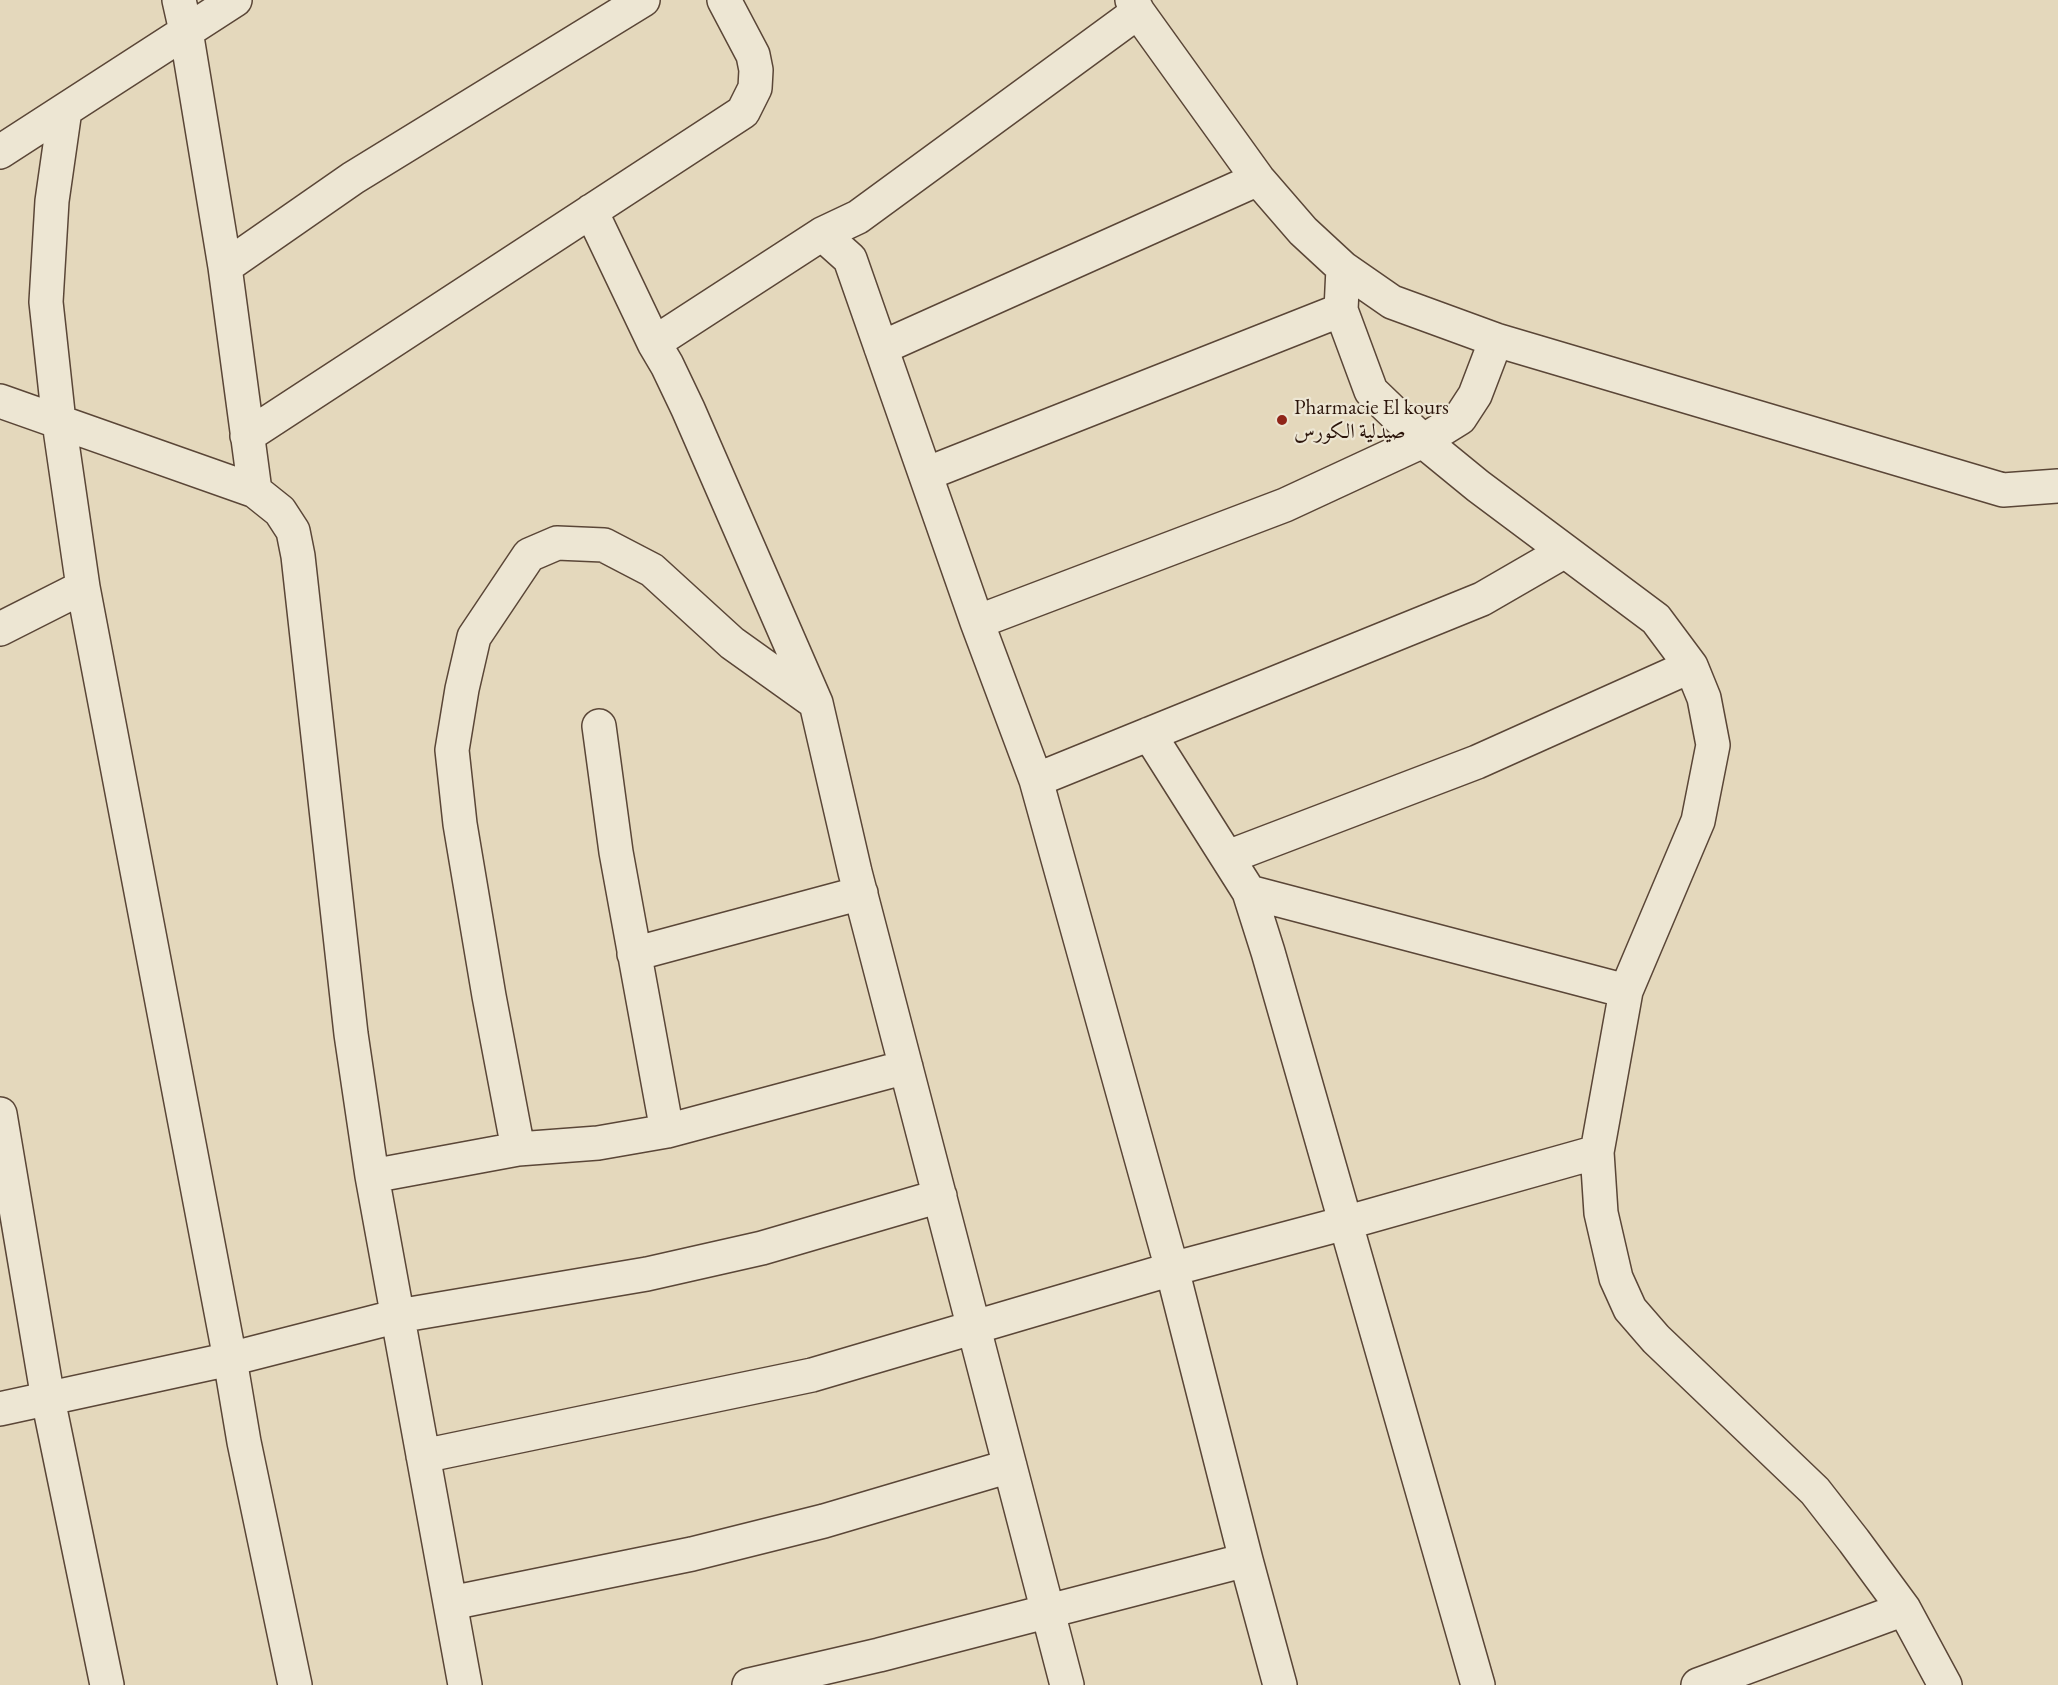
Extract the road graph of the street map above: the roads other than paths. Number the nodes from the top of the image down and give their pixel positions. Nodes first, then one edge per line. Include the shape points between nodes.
1 (235, 0) edge
2 (643, 0) edge
3 (724, 0) edge
4 (1135, 6) edge
5 (183, 15) edge
6 (65, 110) junction
7 (0, 152) edge
8 (1258, 179) junction
9 (591, 211) junction
10 (822, 234) junction
11 (225, 267) junction
12 (1343, 268) junction
13 (1341, 310) junction
14 (1496, 340) junction
15 (654, 344) junction
16 (881, 348) junction
17 (0, 402) edge
18 (59, 422) junction
19 (247, 436) junction
20 (1423, 441) junction
21 (926, 474) junction
22 (2056, 487) edge
23 (255, 491) junction
24 (1565, 551) junction
25 (83, 587) junction
26 (977, 622) junction
27 (0, 629) edge
28 (1691, 666) junction
29 (816, 703) junction
30 (599, 726) dead end
31 (1149, 734) junction
32 (1036, 780) junction
33 (1228, 857) junction
34 (1249, 892) junction
35 (861, 893) junction
36 (634, 954) junction
37 (1626, 991) junction
38 (906, 1067) junction
39 (0, 1114) edge
40 (667, 1131) junction
41 (518, 1149) junction
42 (1597, 1152) junction
43 (372, 1176) junction
44 (940, 1196) junction
45 (1345, 1223) junction
46 (1172, 1269) junction
47 (398, 1316) junction
48 (974, 1327) junction
49 (230, 1359) junction
50 (48, 1400) junction
51 (0, 1409) edge
52 (423, 1456) junction
53 (1010, 1466) junction
54 (1245, 1560) junction
55 (451, 1603) junction
56 (1904, 1609) junction
57 (1047, 1610) junction
58 (107, 1685) edge
59 (295, 1685) edge
60 (465, 1685) edge
61 (749, 1685) edge
62 (1067, 1685) edge
63 (1280, 1685) edge
64 (1478, 1685) edge
65 (1698, 1685) edge
66 (1945, 1685) edge

1 - 5 street
2 - 11 street via 353,178
3 - 9 street via 753,55 756,70 755,88 743,112
4 - 8 street
4 - 10 street via 858,217
5 - 6 street
5 - 11 street
6 - 7 street
6 - 18 street via 52,201 46,302
8 - 12 street via 1303,231
8 - 16 street
9 - 15 street
9 - 19 street
10 - 15 street
10 - 16 street via 850,259
11 - 19 street
12 - 13 street
12 - 14 street via 1392,302
13 - 20 street via 1371,391
13 - 21 street
14 - 20 street via 1475,395 1460,418
14 - 22 street via 2003,490
15 - 29 street via 688,409
16 - 21 street
17 - 18 street
18 - 23 street
18 - 25 street
19 - 23 street
20 - 24 street
20 - 26 street via 1285,505
21 - 26 street
23 - 43 street via 280,511 289,524 298,556 351,1034
24 - 28 street via 1656,619
24 - 31 street via 1482,599
25 - 27 street
25 - 49 street
26 - 32 street
28 - 33 street via 1477,762
28 - 37 street via 1704,698 1713,745 1698,821
29 - 35 street
29 - 41 street via 732,643 652,570 604,545 557,543 529,555 474,637 452,750 460,824
30 - 36 street via 615,852
31 - 32 street
31 - 33 street
32 - 46 street
33 - 34 street
34 - 37 street
34 - 45 street
35 - 36 street
35 - 38 street
36 - 40 street
37 - 42 street
38 - 40 street
38 - 44 street
39 - 50 street
40 - 41 street via 598,1143
41 - 43 street
42 - 45 street
42 - 56 street via 1601,1213 1616,1278 1630,1309 1656,1339 1815,1491
43 - 47 street
44 - 47 street via 762,1248 647,1274
44 - 48 street
45 - 46 street
45 - 64 street
46 - 48 street
46 - 54 street
47 - 49 street
47 - 52 street
48 - 52 street via 812,1375
48 - 53 street
49 - 50 street
49 - 59 street
50 - 51 street
50 - 58 street
52 - 55 street
53 - 55 street via 824,1521 692,1554
53 - 57 street
54 - 57 street
54 - 63 street
55 - 60 street
56 - 65 street
56 - 66 street
57 - 61 street
57 - 62 street

